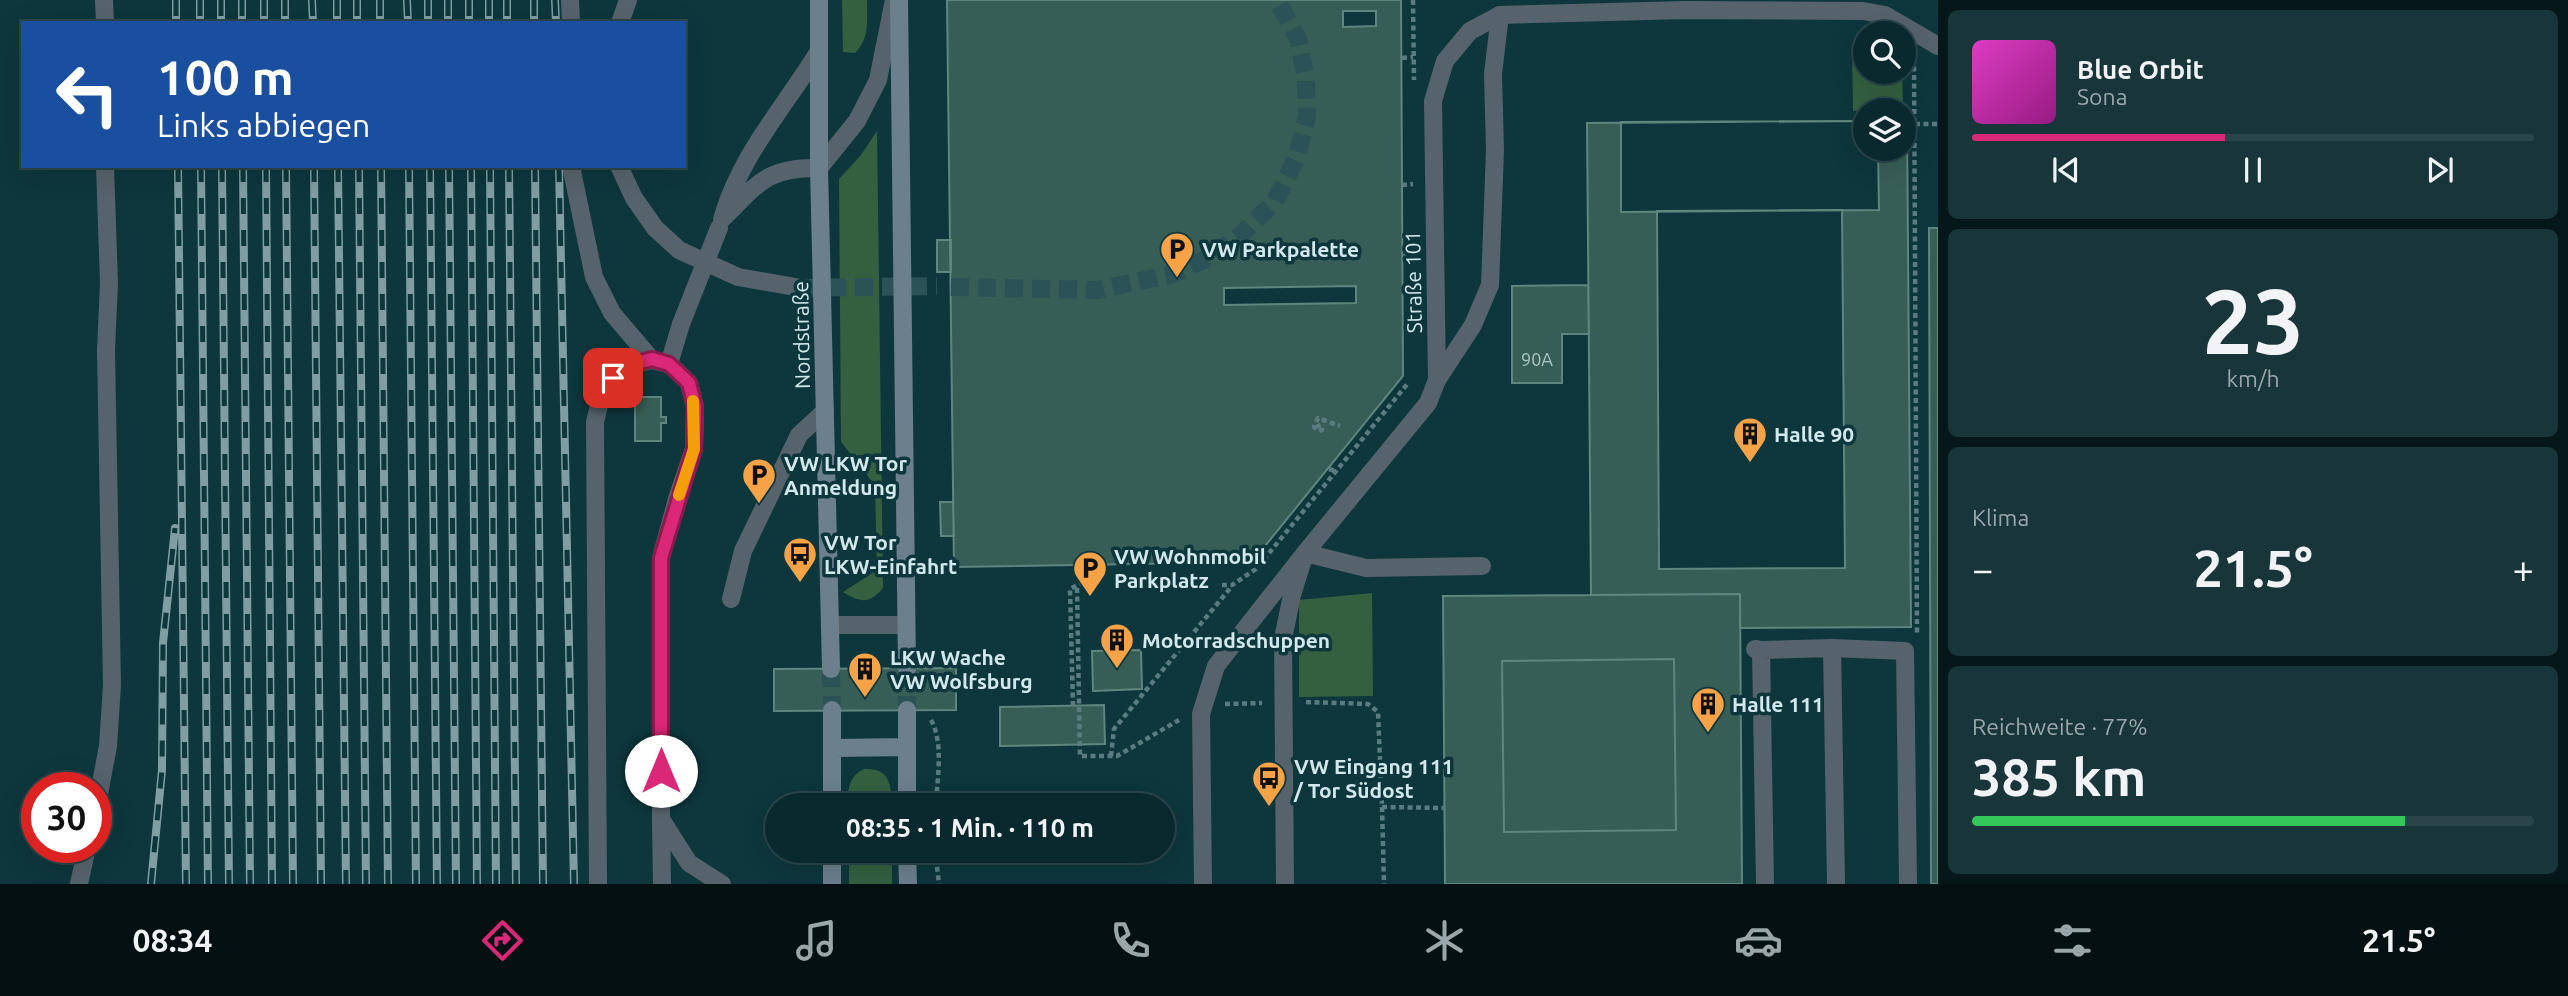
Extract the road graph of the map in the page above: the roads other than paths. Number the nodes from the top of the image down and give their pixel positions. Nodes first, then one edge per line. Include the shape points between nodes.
1 (104, 0) edge
2 (570, 0) edge
3 (628, 0) edge
4 (819, 0) edge
5 (894, 0) edge
6 (899, 0) edge
7 (1500, 15) junction
8 (105, 21) edge
9 (570, 21) edge
10 (621, 21) edge
11 (1938, 46) edge
12 (819, 51) junction
13 (105, 168) edge
14 (571, 168) edge
15 (619, 168) edge
16 (819, 168) junction
17 (721, 223) junction
18 (801, 288) tunnel mouth
19 (661, 362) junction
20 (1437, 380) junction
21 (825, 411) junction
22 (1305, 553) junction
23 (1482, 566) dead end
24 (731, 599) dead end
25 (830, 625) junction
26 (906, 625) junction
27 (1832, 648) junction
28 (831, 669) tunnel mouth
29 (907, 669) tunnel mouth
30 (832, 710) tunnel mouth
31 (907, 710) tunnel mouth
32 (907, 747) junction
33 (833, 748) junction
34 (103, 772) edge
35 (832, 793) edge
36 (907, 793) edge
37 (662, 819) junction
38 (84, 863) edge
39 (832, 863) edge
40 (907, 863) edge
41 (79, 884) edge
42 (598, 884) edge
43 (662, 884) edge
44 (722, 884) edge
45 (832, 884) edge
46 (908, 884) edge
47 (1203, 884) edge
48 (1286, 884) edge
49 (1765, 884) edge
50 (1836, 884) edge
51 (1908, 884) edge

1 - 8 street
2 - 9 street
3 - 10 street
4 - 12 street, Nordstraße
5 - 16 street via 878,80 857,121
6 - 26 street
7 - 11 street, Straße 101 via 1863,10 1885,15
7 - 20 street via 1493,74 1490,285 1473,325
7 - 20 street, Straße 101 via 1470,31 1445,61 1433,101
12 - 16 street, Nordstraße
12 - 17 street via 752,149 730,191
13 - 34 street via 112,685
14 - 19 street via 594,277 611,313
15 - 18 street via 655,228 679,250 738,278
16 - 17 street via 793,168 764,178
16 - 21 street, Nordstraße
17 - 19 street, bridge
19 - 37 street via 689,383 695,407 694,449 661,558
19 - 42 street via 623,367 603,389 595,422
20 - 22 street, Straße 101 via 1428,403
21 - 24 street via 799,435 743,551
21 - 25 street, Nordstraße
22 - 23 street via 1366,569
22 - 47 street, Straße 101 via 1216,666 1203,705
22 - 48 street via 1283,639
25 - 26 street
25 - 28 street, Nordstraße
26 - 29 street
27 - 49 street via 1758,650
27 - 50 street
27 - 51 street via 1905,651
30 - 33 street
31 - 32 street
32 - 33 street
32 - 36 street
33 - 35 street
37 - 43 street
37 - 44 street via 689,863
38 - 41 street
39 - 45 street
40 - 46 street

